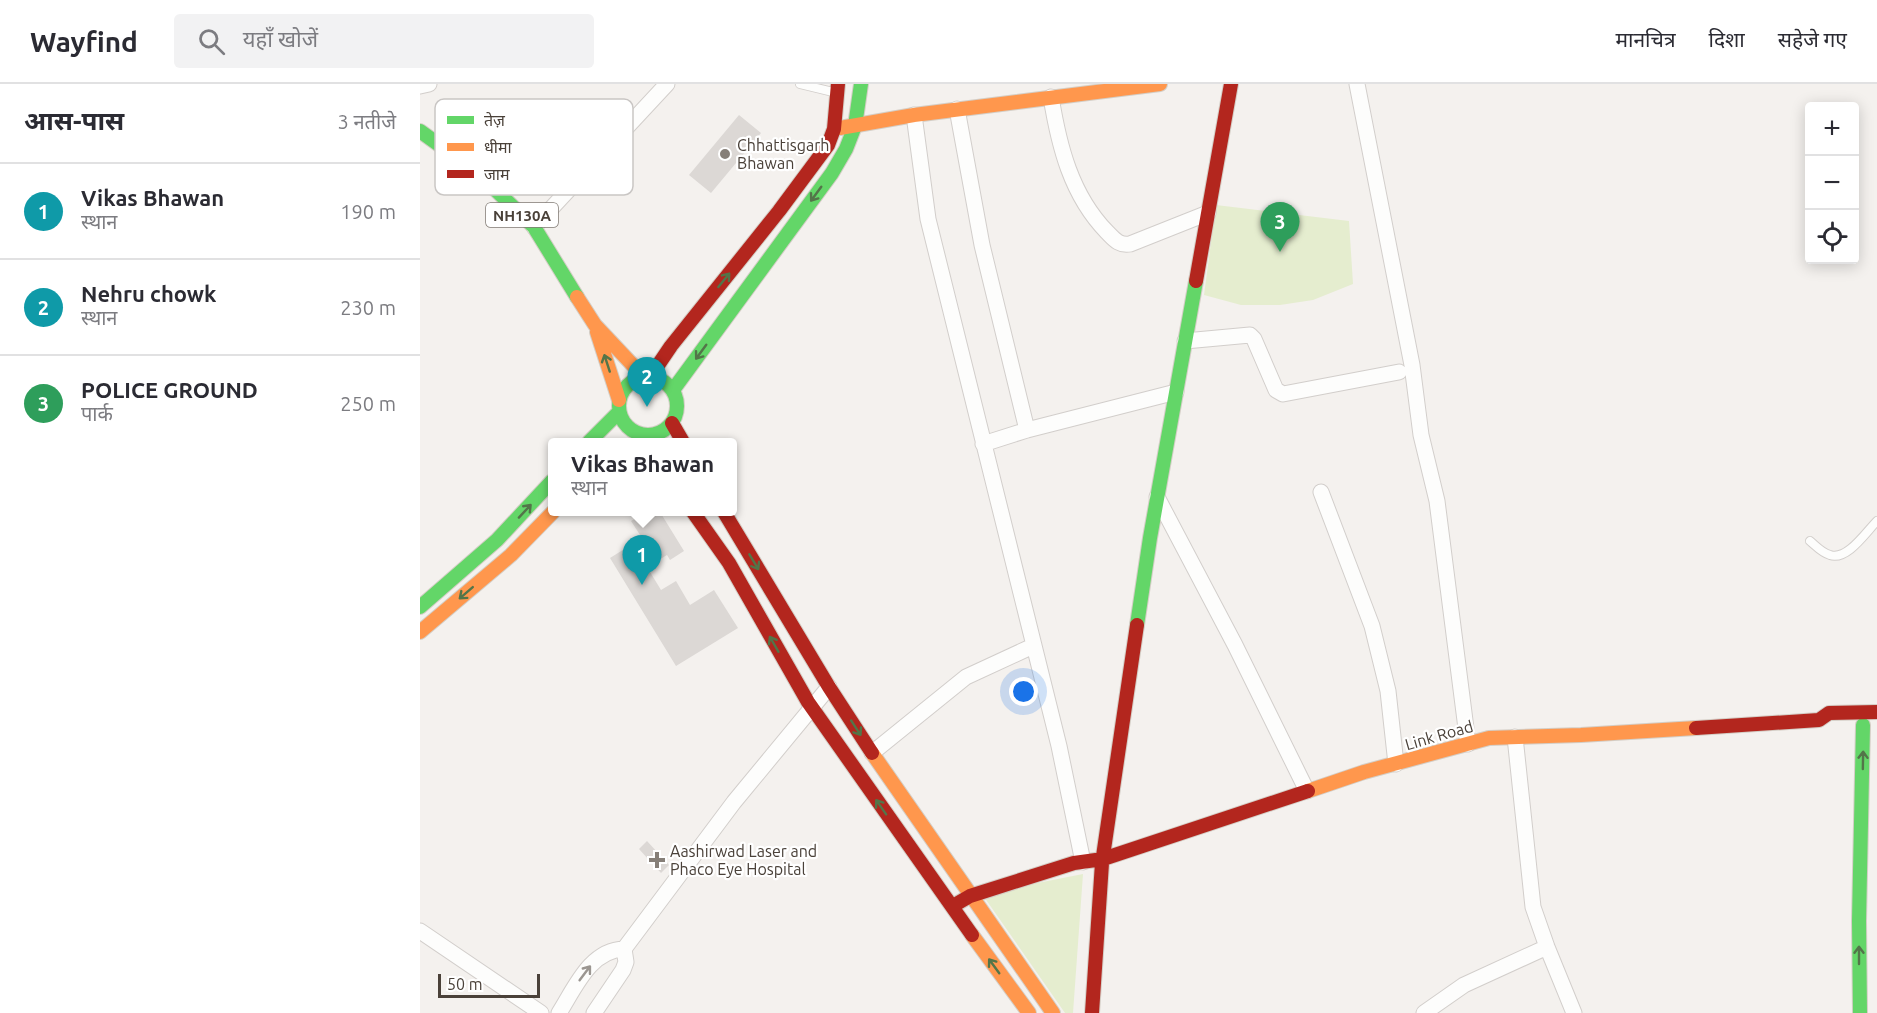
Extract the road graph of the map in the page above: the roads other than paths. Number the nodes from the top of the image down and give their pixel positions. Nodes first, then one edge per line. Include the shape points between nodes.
1 (429, 84) edge
2 (667, 84) edge
3 (800, 84) edge
4 (861, 84) edge
5 (1160, 84) edge
6 (1231, 84) edge
7 (1357, 84) edge
8 (420, 86) edge
9 (1103, 87) edge
10 (838, 89) edge
11 (1051, 97) junction
12 (957, 110) junction
13 (914, 115) junction
14 (633, 121) edge
15 (855, 126) junction
16 (834, 129) junction
17 (420, 131) edge
18 (435, 142) edge
19 (501, 195) edge
20 (564, 195) edge
21 (1208, 213) junction
22 (534, 227) junction
23 (595, 325) junction
24 (1185, 341) junction
25 (1400, 372) dead end
26 (647, 377) junction
27 (673, 390) junction
28 (1176, 392) junction
29 (619, 406) junction
30 (672, 423) junction
31 (1027, 430) junction
32 (639, 436) edge
33 (592, 438) edge
34 (681, 438) edge
35 (983, 444) junction
36 (548, 485) edge
37 (1321, 492) dead end
38 (1158, 497) junction
39 (548, 516) edge
40 (696, 516) edge
41 (726, 516) edge
42 (1877, 521) edge
43 (1810, 541) dead end
44 (420, 607) edge
45 (420, 632) edge
46 (1033, 646) junction
47 (829, 687) junction
48 (811, 707) junction
49 (1877, 712) edge
50 (1820, 720) junction
51 (1870, 724) edge
52 (1515, 737) junction
53 (1468, 744) junction
54 (872, 753) junction
55 (1396, 764) junction
56 (1876, 777) edge
57 (1307, 791) junction
58 (1103, 859) junction
59 (1083, 862) junction
60 (1873, 895) dead end
61 (973, 901) junction
62 (954, 911) junction
63 (420, 931) edge
64 (1873, 931) dead end
65 (1547, 947) junction
66 (624, 949) junction
67 (1874, 1011) dead end
68 (541, 1013) edge
69 (559, 1013) edge
70 (594, 1013) edge
71 (1029, 1013) edge
72 (1053, 1013) edge
73 (1092, 1013) edge
74 (1424, 1013) edge
75 (1574, 1013) edge
76 (1860, 1013) edge

1 - 8 street
2 - 14 street
3 - 10 lane
4 - 15 main road
5 - 9 main road
6 - 21 main road
7 - 53 street via 1412,365 1421,435 1437,501
9 - 11 main road
10 - 16 main road
11 - 12 main road
11 - 21 street via 1068,172 1096,219 1118,242 1130,244
12 - 13 main road
12 - 31 street via 982,245
13 - 15 main road
13 - 35 street via 928,219
15 - 16 main road
15 -> 27 main road via 832,173
26 -> 16 main road via 793,193 828,145
17 - 18 main road, NH130A
19 - 22 main road, NH130A
20 - 22 street
21 - 24 main road
22 - 23 main road, NH130A
23 - 26 main road, NH130A
29 -> 23 main road, NH130A
24 - 25 street via 1250,335 1276,390 1283,394
24 - 28 main road
26 - 27 main road, NH130A via 663,381
26 - 29 main road via 632,381 623,390
27 - 30 main road via 677,401
28 - 31 street
28 - 38 main road
29 - 32 main road, NH130A via 623,422
29 - 33 main road
30 - 32 main road via 663,431
30 - 34 main road
31 - 35 street
35 - 46 street
44 -> 36 main road via 497,540
37 - 55 street via 1372,626 1388,691
38 - 57 street
38 - 58 main road
39 -> 45 main road via 511,555
48 -> 40 main road via 729,563
41 -> 47 main road
42 - 43 lane via 1839,556 1831,556
46 - 54 street via 966,677
46 - 59 street
47 - 48 street
47 -> 54 main road
62 -> 48 main road
48 - 66 street
49 - 50 main road, Link Road via 1829,713
50 - 51 main road, Link Road via 1826,726
50 - 52 main road, Link Road
76 -> 51 main road via 1858,921
52 - 53 main road, Link Road
52 - 65 street via 1533,907
53 - 55 main road, Link Road
54 - 61 main road
55 - 57 main road, Link Road
56 - 60 main road
57 - 58 main road, Link Road
58 - 59 main road, Link Road
58 - 73 main road
59 - 61 main road, Link Road via 1074,862
61 - 62 main road, Link Road
61 - 72 main road
71 -> 62 main road
63 - 68 street
64 - 67 main road
65 - 74 street via 1464,985
65 - 75 street
69 -> 66 street via 586,970 599,957 612,949
66 - 70 street via 623,970

